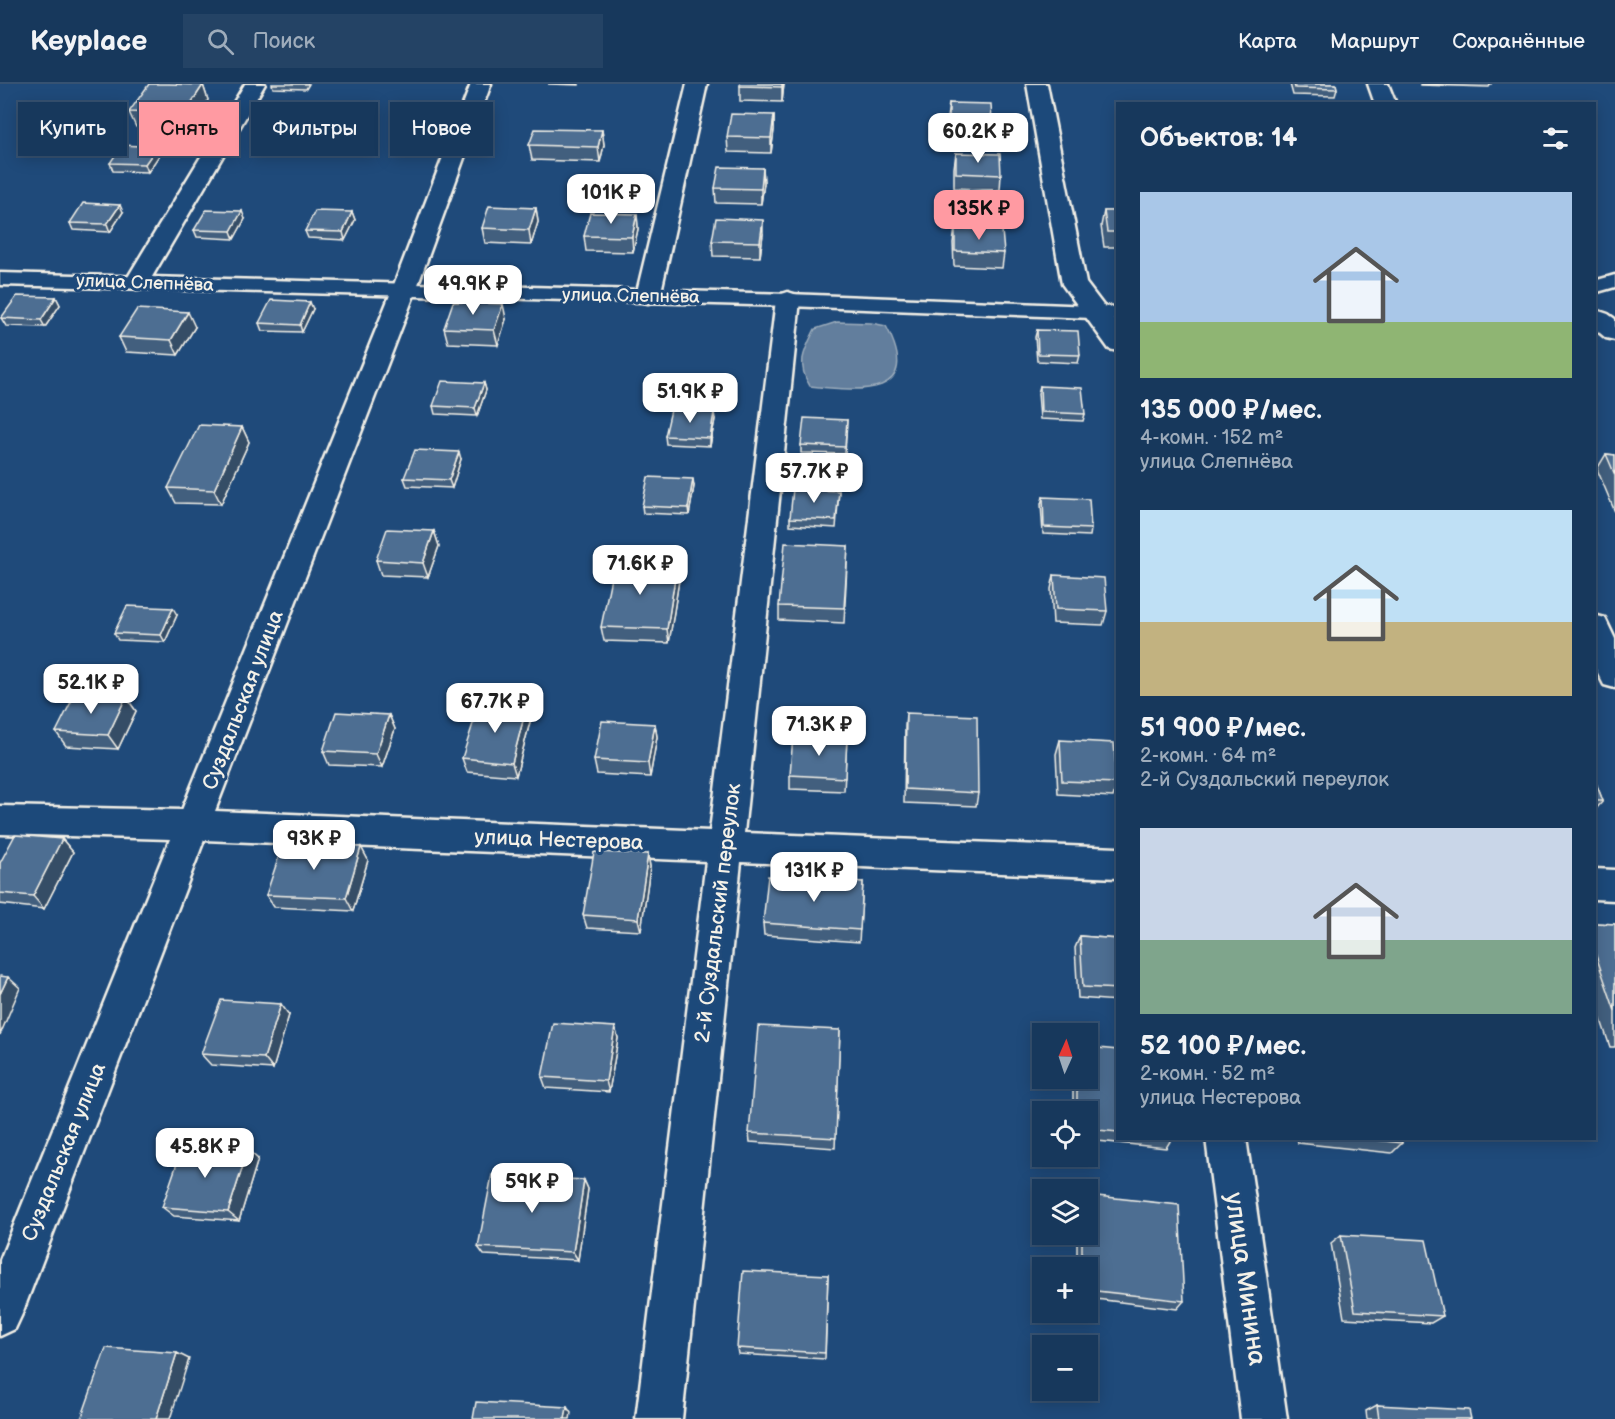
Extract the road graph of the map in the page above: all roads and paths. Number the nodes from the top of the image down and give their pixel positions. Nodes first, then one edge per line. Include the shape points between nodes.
1 (255, 84) edge
2 (482, 84) edge
3 (697, 84) edge
4 (1037, 84) edge
5 (1378, 84) edge
6 (1385, 102) edge
7 (0, 279) edge
8 (1615, 281) edge
9 (137, 282) junction
10 (1596, 286) edge
11 (404, 290) junction
12 (648, 296) junction
13 (788, 300) junction
14 (1107, 313) edge
15 (1116, 337) edge
16 (1596, 631) edge
17 (1615, 676) edge
18 (0, 820) edge
19 (194, 825) junction
20 (726, 847) junction
21 (1116, 863) edge
22 (1596, 884) edge
23 (1615, 885) edge
24 (1226, 1140) edge
25 (0, 1314) edge
26 (659, 1419) edge
27 (1264, 1419) edge

1 - 9 street
2 - 11 street, Суздальская улица
3 - 12 street
4 - 14 street via 1074,284
5 - 6 street
7 - 9 street, улица Слепнёва
8 - 10 street
9 - 11 street, улица Слепнёва
11 - 12 street, улица Слепнёва
11 - 19 street, Суздальская улица
12 - 13 street, улица Слепнёва
13 - 14 street, улица Слепнёва
13 - 20 street, 2-й Суздальский переулок
14 - 15 street
16 - 17 street
18 - 19 street, улица Нестерова
19 - 20 street, улица Нестерова
19 - 25 street, Суздальская улица
20 - 21 street, улица Нестерова
20 - 26 street, 2-й Суздальский переулок
22 - 23 street
24 - 27 street, улица Минина

